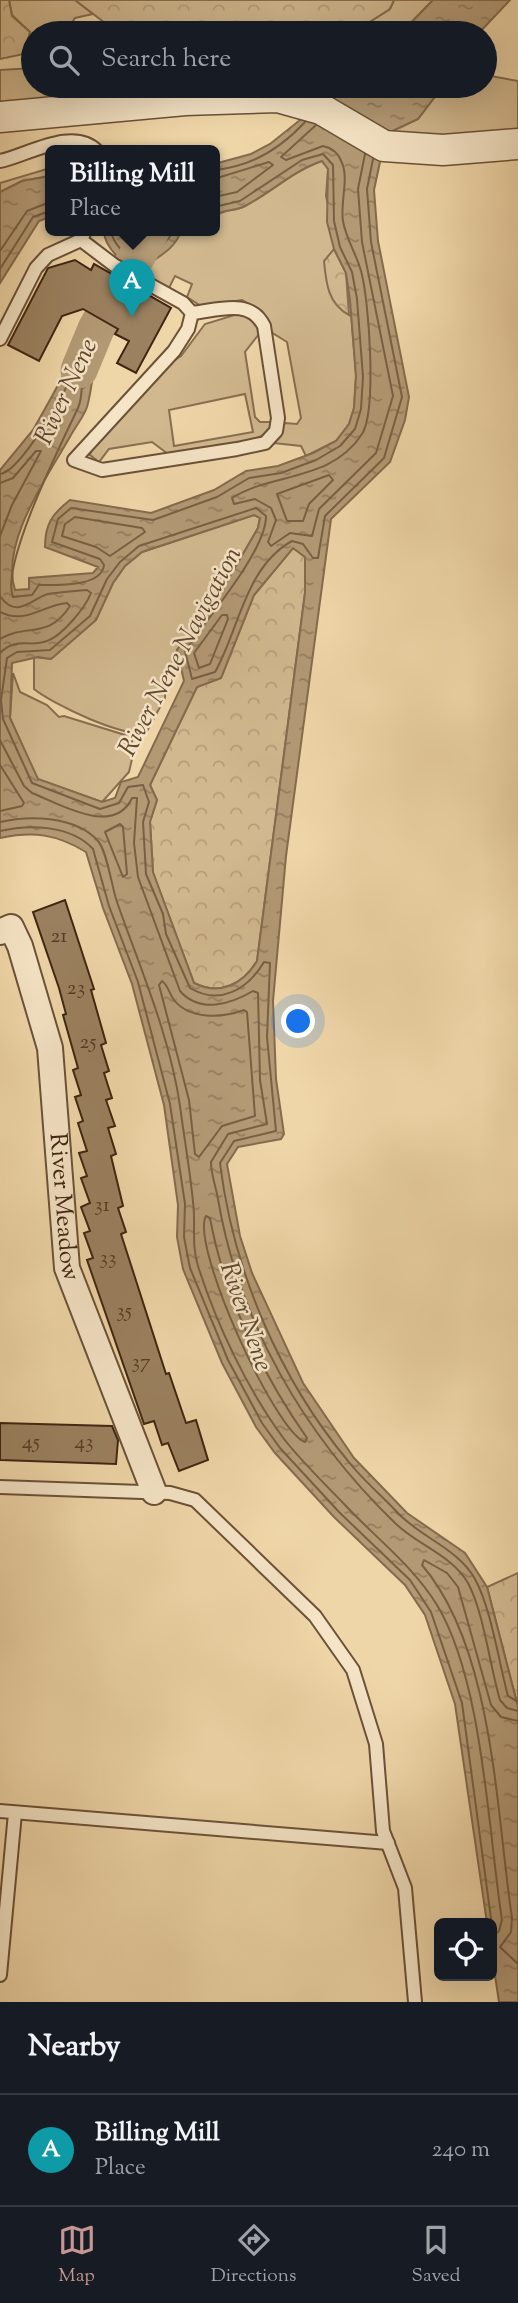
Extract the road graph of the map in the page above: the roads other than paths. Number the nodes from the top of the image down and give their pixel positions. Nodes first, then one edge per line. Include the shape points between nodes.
1 (221, 98) edge
2 (272, 98) edge
3 (0, 117) edge
4 (55, 145) edge
5 (87, 145) edge
6 (508, 145) edge
7 (45, 148) edge
8 (0, 161) edge
9 (81, 236) edge
10 (84, 236) edge
11 (192, 313) junction
12 (0, 339) edge
13 (0, 932) edge
14 (0, 1487) edge
15 (154, 1492) junction
16 (0, 1811) edge
17 (15, 1813) junction
18 (388, 1843) junction
19 (0, 1975) edge
20 (415, 2002) edge

1 - 3 street
2 - 6 street via 302,102 384,146 443,150
4 - 5 lane
7 - 8 lane
9 - 12 lane via 36,268
10 - 11 lane via 114,265 183,303
11 - 11 lane via 174,351 74,460 102,470 237,449 271,438 278,418 259,316 246,308
13 - 15 street, River Meadow via 11,927 20,946 50,1048 66,1268
14 - 15 lane
15 - 18 lane via 195,1500 215,1517 315,1616 342,1652 361,1692 376,1744
16 - 17 lane
17 - 18 lane
17 - 19 lane
18 - 20 lane via 405,1888

